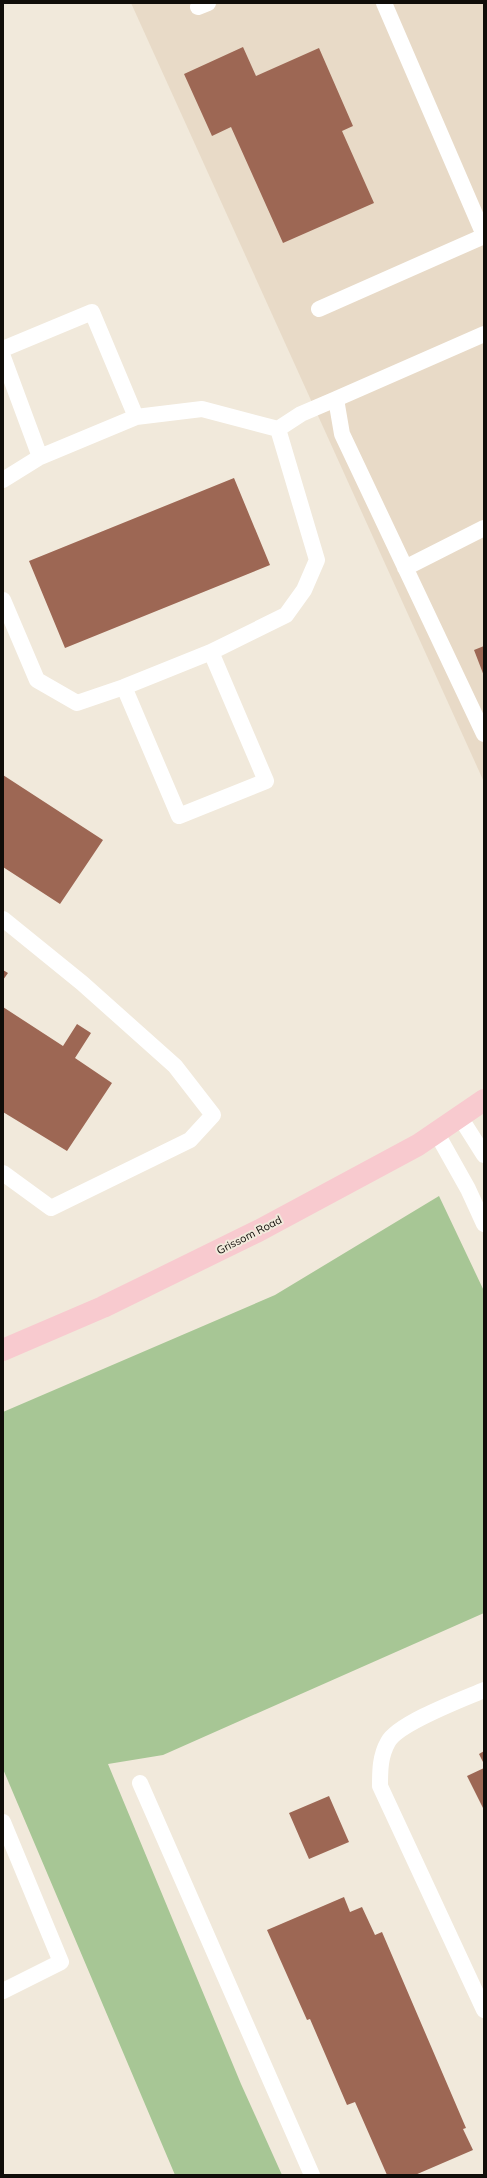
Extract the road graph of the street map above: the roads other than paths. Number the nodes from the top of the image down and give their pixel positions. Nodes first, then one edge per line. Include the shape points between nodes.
1 (384, 3) edge
2 (484, 235) edge
3 (319, 309) dead end
4 (484, 334) edge
5 (3, 349) edge
6 (3, 357) edge
7 (336, 399) junction
8 (136, 417) junction
9 (278, 429) junction
10 (40, 457) junction
11 (3, 480) edge
12 (484, 528) edge
13 (405, 568) junction
14 (3, 600) edge
15 (211, 652) junction
16 (124, 687) junction
17 (484, 734) edge
18 (3, 919) edge
19 (484, 1100) edge
20 (460, 1117) junction
21 (436, 1132) junction
22 (484, 1155) edge
23 (3, 1172) edge
24 (484, 1224) edge
25 (3, 1350) edge
26 (484, 1690) edge
27 (140, 1783) dead end
28 (3, 1822) edge
29 (3, 1991) edge
30 (484, 2010) edge
31 (312, 2175) edge

1 - 2 lane
2 - 3 lane
4 - 7 lane
5 - 8 lane via 92,312
6 - 10 lane
7 - 9 lane via 301,414
7 - 13 lane via 342,434
8 - 9 lane via 202,409
8 - 10 lane
9 - 15 lane via 317,560 304,590 286,615
10 - 11 lane
12 - 13 lane
13 - 17 lane
14 - 16 lane via 37,680 77,703
15 - 16 lane
15 - 16 lane via 266,781 194,810 179,816
18 - 23 lane via 82,983 174,1066 213,1114 190,1140 51,1208
19 - 20 main road, Grissom Road
20 - 21 main road, Grissom Road
20 - 22 lane
21 - 24 lane via 468,1189
21 - 25 main road, Grissom Road via 418,1145 258,1231 103,1307
26 - 30 lane via 409,1724 388,1740 380,1764 380,1786
27 - 31 lane
28 - 29 lane via 61,1962

